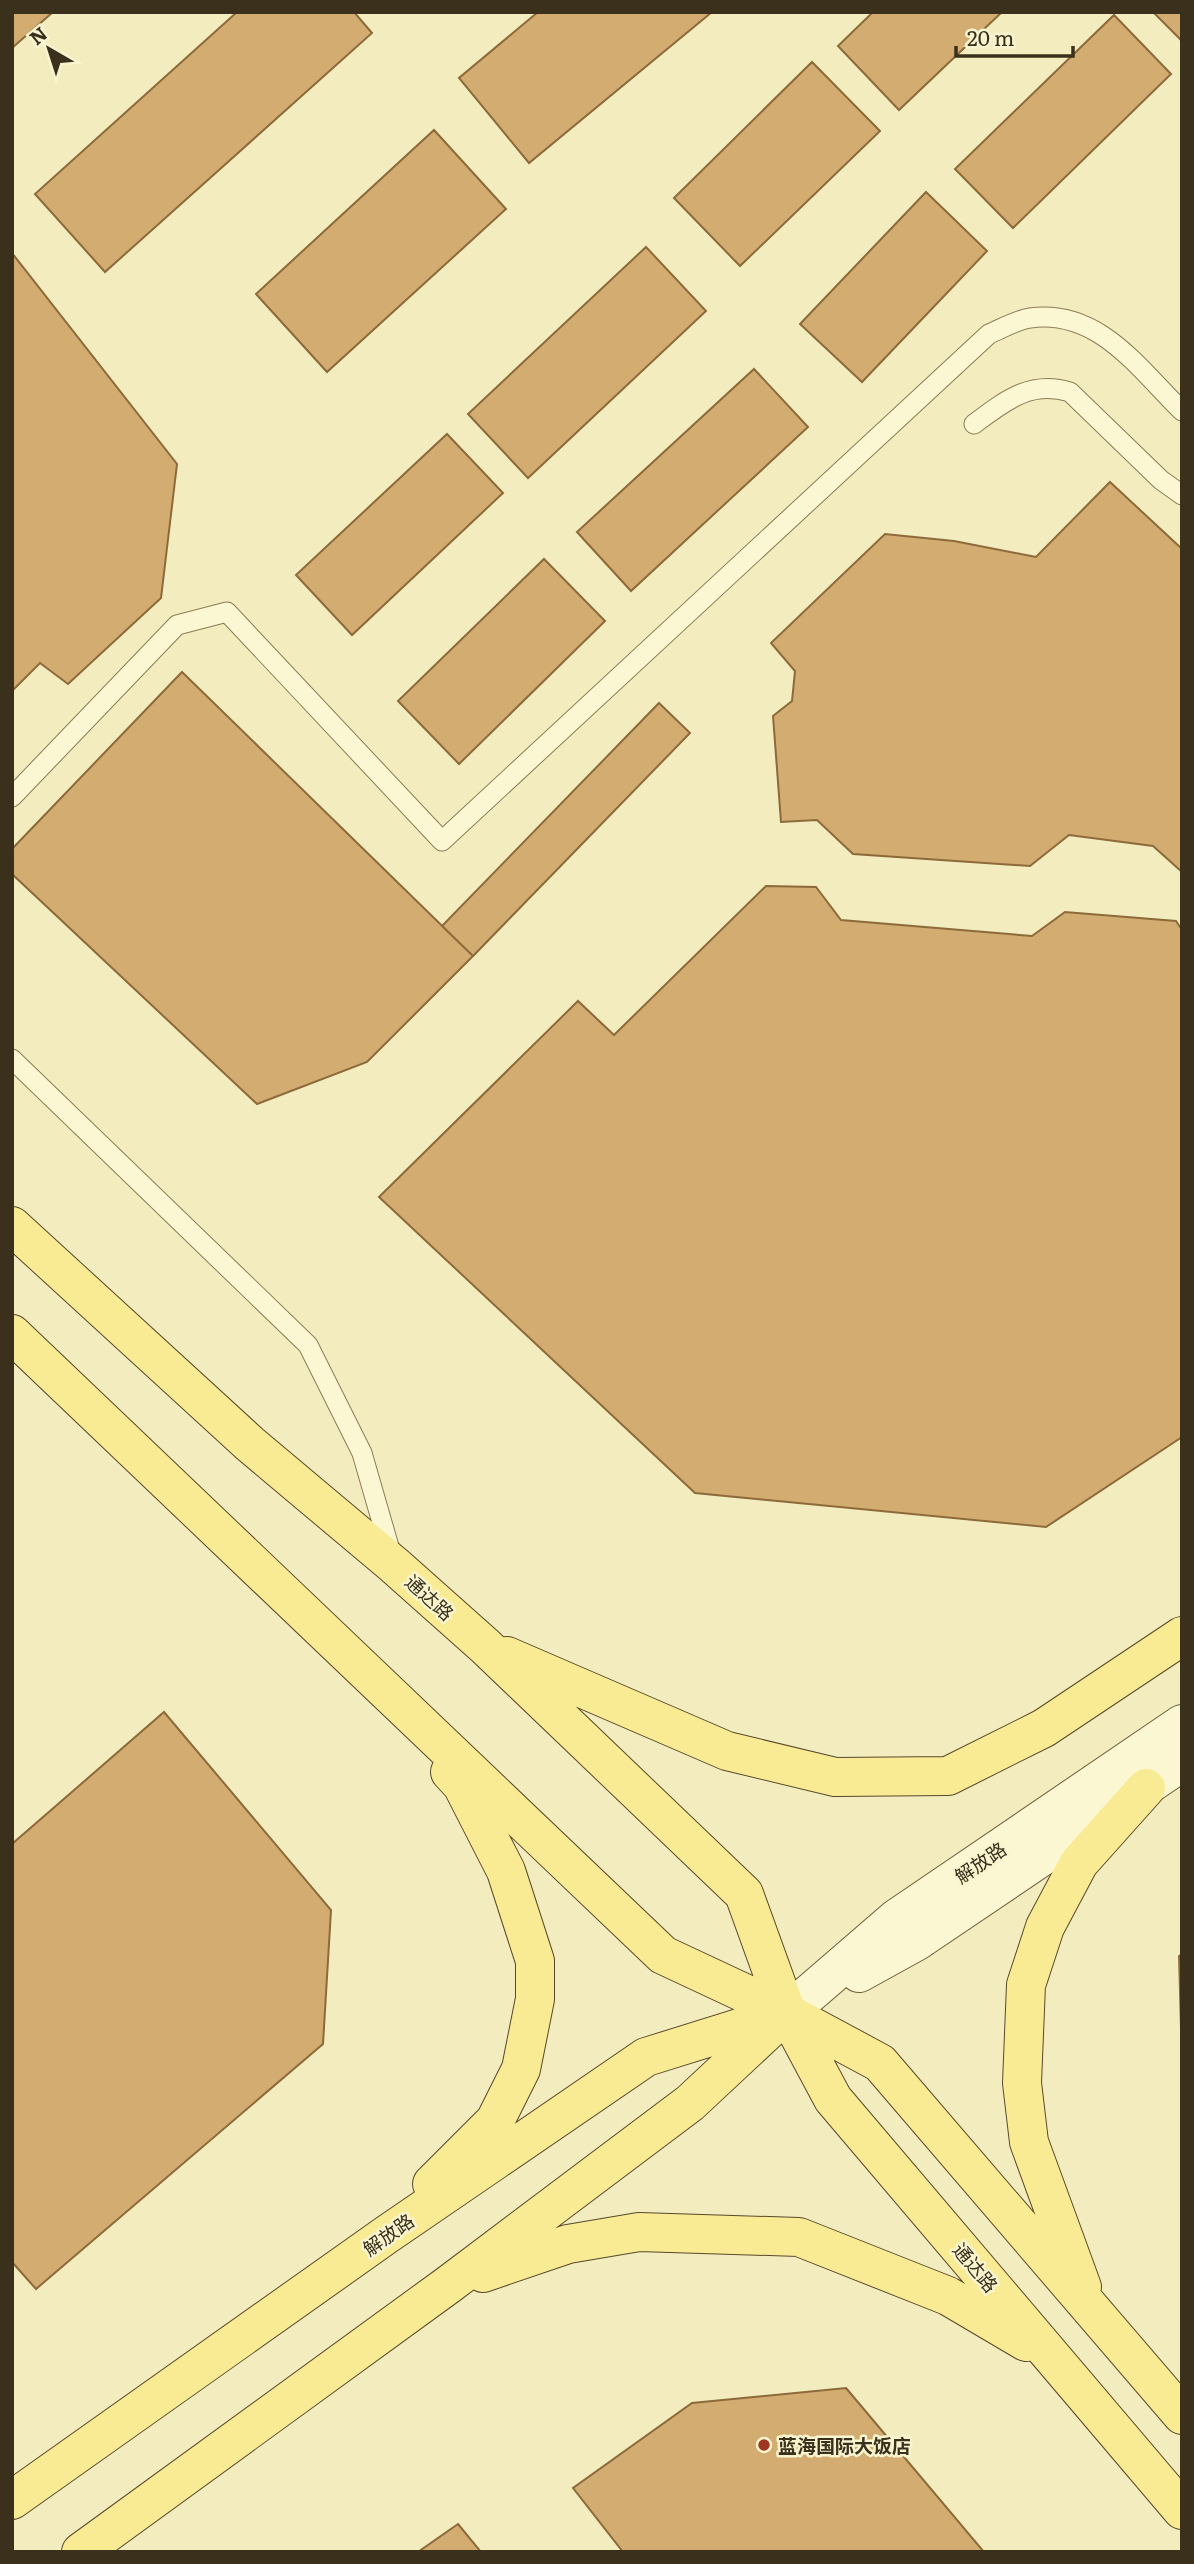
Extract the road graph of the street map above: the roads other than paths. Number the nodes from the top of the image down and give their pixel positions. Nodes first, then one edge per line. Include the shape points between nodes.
1 (1182, 411) edge
2 (974, 424) dead end
3 (1182, 495) edge
4 (12, 797) edge
5 (12, 1059) edge
6 (12, 1226) edge
7 (12, 1334) edge
8 (394, 1565) junction
9 (1182, 1636) edge
10 (485, 1646) junction
11 (360, 1666) junction
12 (1182, 1724) edge
13 (1182, 1762) edge
14 (1146, 1787) junction
15 (787, 2013) junction
16 (386, 2235) junction
17 (448, 2285) junction
18 (1091, 2312) junction
19 (1054, 2359) junction
20 (1182, 2415) edge
21 (12, 2500) edge
22 (1182, 2510) edge
23 (81, 2552) edge

1 - 4 lane via 1103,333 1072,320 1028,318 989,334 442,841 227,612 177,625
2 - 3 lane via 1028,390 1051,386 1070,392
5 - 8 lane via 308,1346 362,1452
6 - 8 main road, 通达路 via 250,1444
7 - 11 main road
8 - 10 main road, 通达路
9 - 10 main road via 1044,1728 948,1776 835,1777 727,1751
10 - 15 main road, 通达路 via 744,1894
11 - 15 main road via 663,1955
11 - 16 main road via 462,1785 506,1871 534,1961 536,1999 520,2069 495,2121
12 - 15 main road, 解放路 via 897,1918
13 - 14 main road, 解放路
14 - 15 main road, 解放路 via 917,1941
14 - 18 main road via 1079,1863 1045,1927 1026,1985 1021,2083 1029,2142
15 - 16 main road, 解放路 via 646,2057
15 - 17 main road, 解放路 via 690,2103
15 - 18 main road via 880,2063
15 - 19 main road, 通达路 via 833,2099
16 - 21 main road, 解放路
17 - 19 main road via 568,2244 639,2232 799,2237 948,2296
17 - 23 main road, 解放路
18 - 20 main road
19 - 22 main road, 通达路

